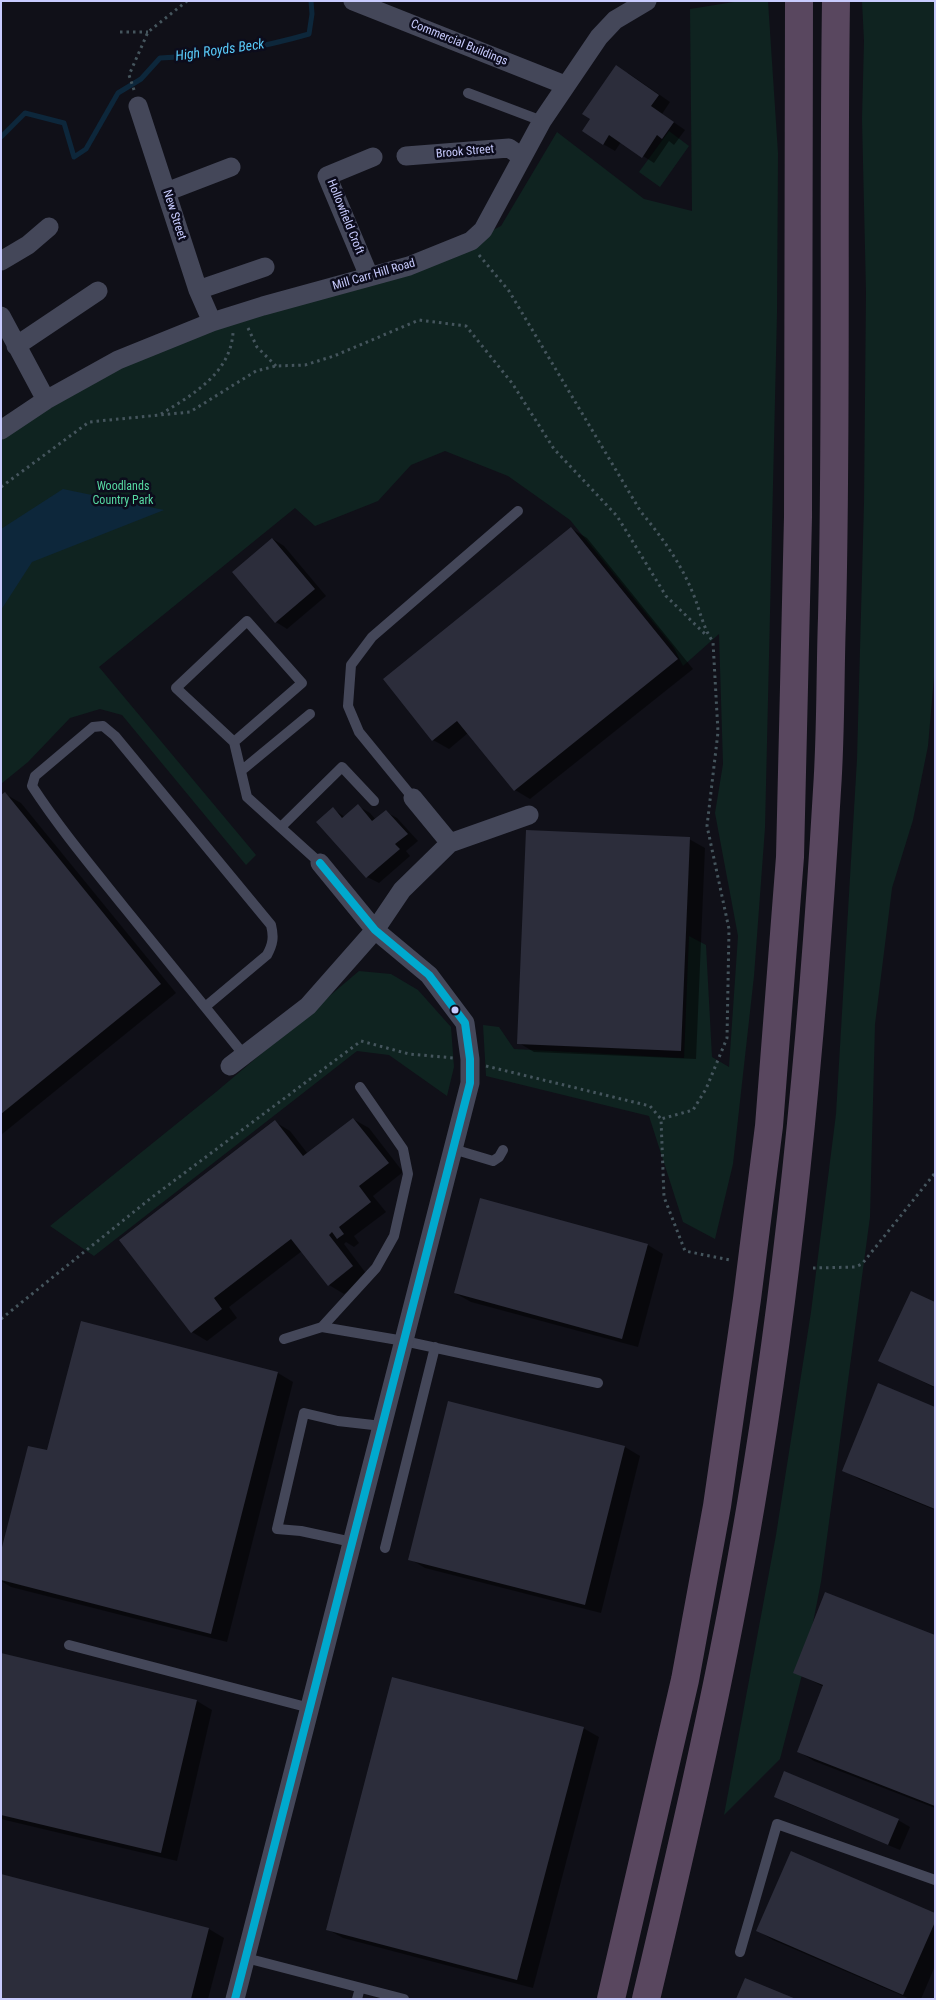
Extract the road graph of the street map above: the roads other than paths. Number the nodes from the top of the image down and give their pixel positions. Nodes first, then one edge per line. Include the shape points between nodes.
1 (353, 1) edge
2 (647, 1) edge
3 (799, 1) edge
4 (836, 1) edge
5 (565, 85) junction
6 (468, 93) dead end
7 (137, 101) road end
8 (542, 121) junction
9 (406, 156) dead end
10 (373, 157) dead end
11 (522, 157) junction
12 (231, 167) dead end
13 (166, 192) junction
14 (49, 227) dead end
15 (1, 261) edge
16 (265, 267) dead end
17 (370, 276) junction
18 (198, 290) junction
19 (98, 291) dead end
20 (1, 316) edge
21 (212, 322) junction
22 (16, 346) junction
23 (46, 400) junction
24 (1, 430) edge
25 (518, 511) dead end
26 (310, 714) dead end
27 (234, 742) junction
28 (241, 771) junction
29 (413, 798) joint
30 (374, 801) dead end
31 (533, 812) dead end
32 (281, 827) junction
33 (450, 844) junction
34 (320, 863) joint
35 (376, 930) junction
36 (205, 1007) junction
37 (237, 1061) joint
38 (360, 1086) dead end
39 (453, 1149) junction
40 (503, 1150) dead end
41 (322, 1327) junction
42 (284, 1339) dead end
43 (404, 1341) junction
44 (435, 1347) junction
45 (598, 1383) dead end
46 (382, 1426) junction
47 (352, 1542) junction
48 (385, 1548) dead end
49 (69, 1645) dead end
50 (310, 1708) junction
51 (652, 1824) junction
52 (935, 1880) edge
53 (740, 1952) dead end
54 (246, 1958) junction
55 (360, 1988) junction
56 (235, 1999) edge
57 (357, 1999) edge
58 (404, 1999) edge
59 (591, 1999) edge
60 (611, 1999) edge
61 (646, 1999) edge

1 - 5 street, Commercial Buildings
2 - 5 street, Mill Carr Hill Road via 615,20
3 - 51 highway via 798,517 790,857 769,1126 717,1506 685,1680
4 - 61 highway via 834,522 828,785 803,1108 783,1289 751,1503 718,1677
5 - 8 street, Mill Carr Hill Road
6 - 8 lane
7 - 13 street, New Street
8 - 11 street, Mill Carr Hill Road
9 - 11 street, Brook Street via 509,148
10 - 17 street, Hollowfield Croft via 327,176
11 - 17 street, Mill Carr Hill Road via 484,230 471,241 409,266
12 - 13 street
13 - 18 street, New Street
14 - 15 street via 28,245
16 - 18 street
17 - 21 street, Mill Carr Hill Road via 237,324
18 - 21 street, New Street
19 - 22 street
20 - 22 street
21 - 23 street, Mill Carr Hill Road via 118,360
22 - 23 street
23 - 24 street, Mill Carr Hill Road
25 - 29 lane via 372,636 351,665 348,706 359,732
26 - 28 lane
27 - 27 lane via 176,688 247,621 302,683
27 - 28 lane
28 - 32 lane via 247,797
29 - 33 street
30 - 32 lane via 342,767
31 - 33 street
32 - 34 lane
33 - 35 street via 402,890
34 - 35 street
35 - 37 street via 308,1006
35 - 39 street via 429,975 465,1023 470,1083
36 - 36 lane via 53,819 32,786 35,776 93,727 103,726 115,736 271,925 274,936 267,956
36 - 37 lane
38 - 41 lane via 403,1149 408,1174 394,1236 376,1268
39 - 40 lane via 493,1161
39 - 43 street
41 - 42 lane
41 - 43 lane
43 - 44 lane
43 - 46 street
44 - 45 lane
44 - 48 lane
46 - 47 street
46 - 47 lane via 338,1421 304,1412 277,1529
47 - 50 street
49 - 50 lane
50 - 54 street
51 - 59 highway via 612,1931
51 - 60 highway
52 - 53 lane via 778,1824
54 - 55 lane
54 - 56 street
55 - 57 lane
55 - 58 lane

